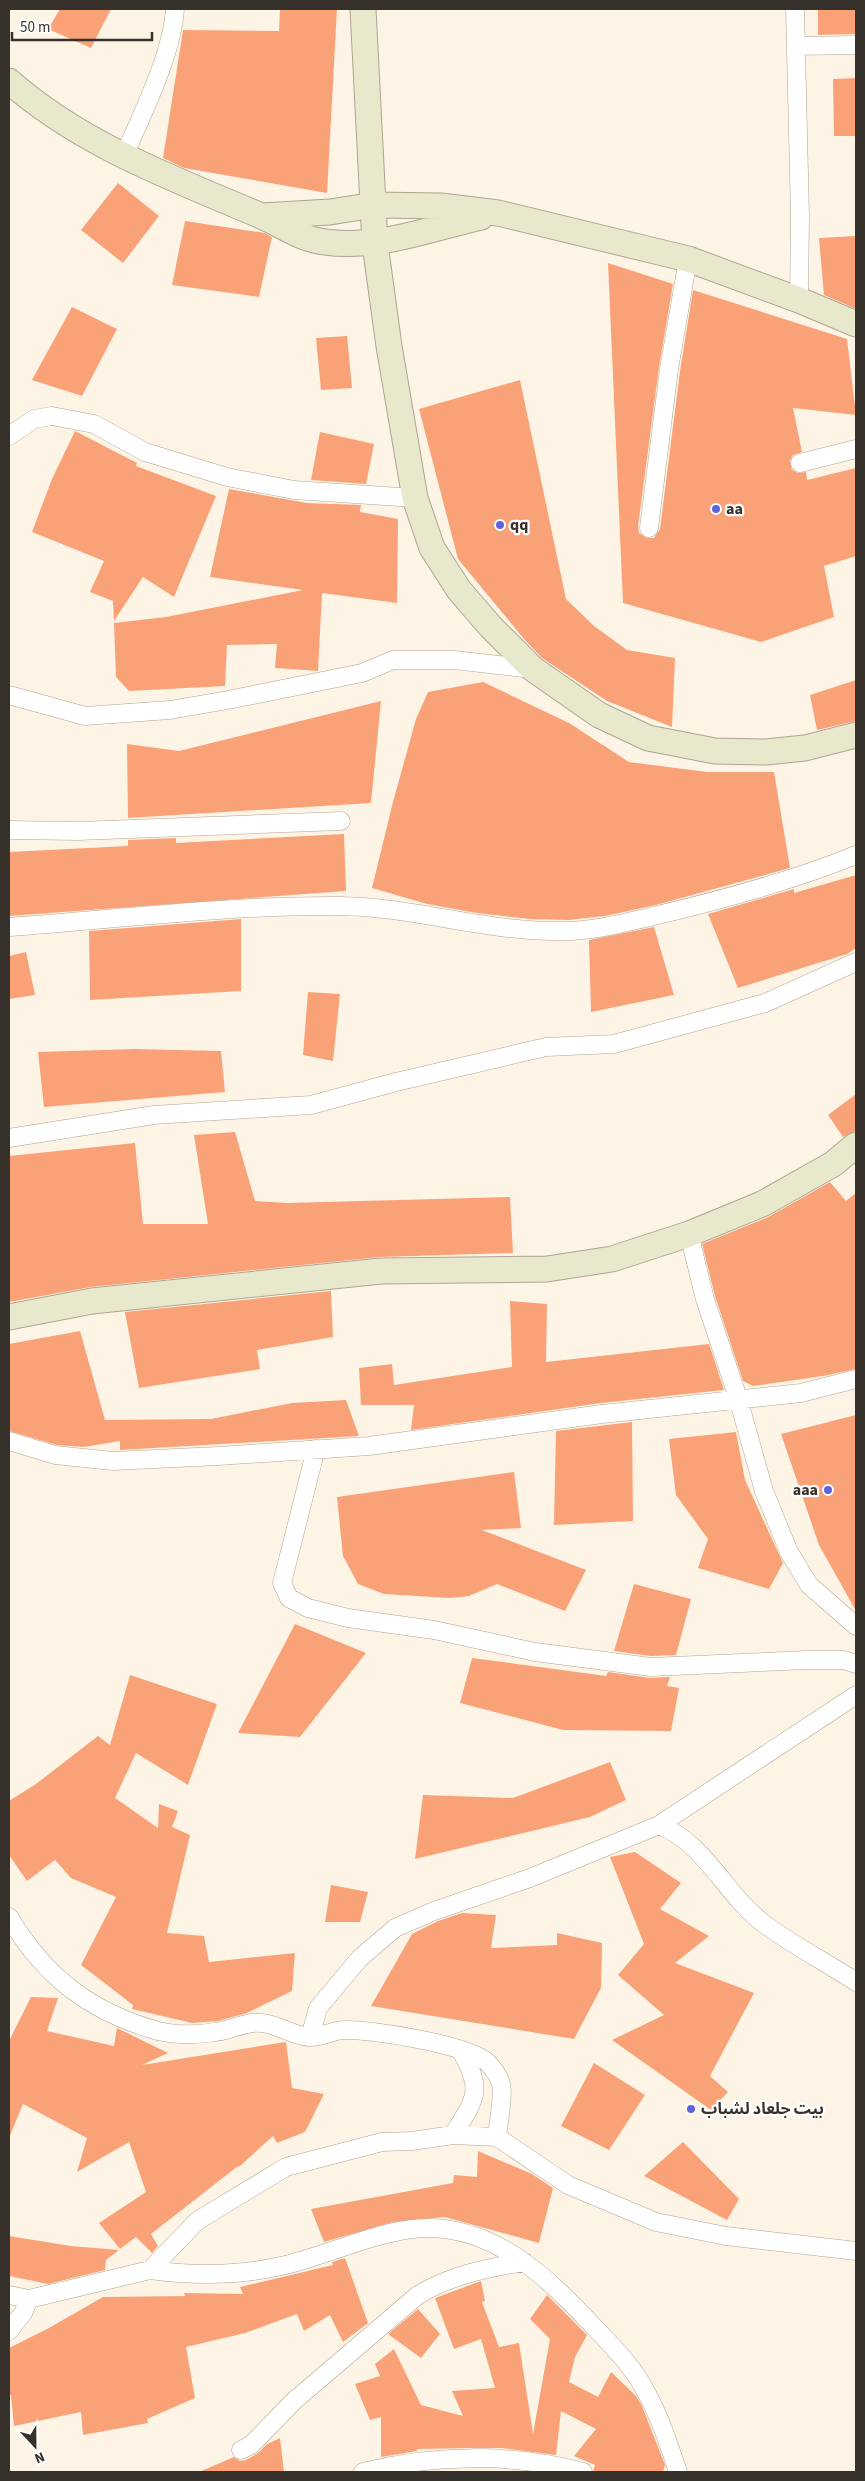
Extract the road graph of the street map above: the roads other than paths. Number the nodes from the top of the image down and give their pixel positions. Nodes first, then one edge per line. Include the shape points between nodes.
1 (175, 9) edge
2 (363, 9) edge
3 (795, 9) edge
4 (856, 45) edge
5 (796, 46) junction
6 (9, 81) edge
7 (124, 156) junction
8 (374, 205) junction
9 (498, 213) junction
10 (262, 216) junction
11 (375, 244) junction
12 (688, 259) junction
13 (799, 300) junction
14 (856, 324) edge
15 (9, 436) edge
16 (856, 449) edge
17 (800, 463) dead end
18 (415, 498) junction
19 (649, 528) dead end
20 (534, 669) junction
21 (9, 695) edge
22 (856, 735) edge
23 (341, 821) dead end
24 (9, 830) edge
25 (856, 855) edge
26 (9, 927) edge
27 (856, 962) edge
28 (9, 1138) edge
29 (856, 1145) edge
30 (689, 1234) junction
31 (9, 1317) edge
32 (856, 1379) edge
33 (738, 1398) junction
34 (9, 1441) edge
35 (316, 1449) junction
36 (856, 1626) edge
37 (856, 1664) edge
38 (856, 1695) edge
39 (659, 1825) junction
40 (9, 1917) edge
41 (856, 1982) edge
42 (310, 2037) junction
43 (461, 2051) junction
44 (453, 2135) junction
45 (497, 2137) junction
46 (856, 2251) edge
47 (524, 2262) junction
48 (150, 2270) junction
49 (9, 2295) edge
50 (29, 2299) junction
51 (9, 2331) edge
52 (241, 2450) dead end
53 (363, 2472) edge
54 (583, 2472) edge
55 (678, 2472) edge

1 - 7 street via 167,46
2 - 8 street
3 - 5 street
4 - 5 street
5 - 13 street
6 - 7 street via 35,104
7 - 10 street
8 - 9 street via 434,206
8 - 10 street via 330,212
8 - 11 street
9 - 11 street
9 - 12 street
10 - 11 street via 309,240
11 - 18 street
12 - 13 street
12 - 19 street via 669,369
13 - 14 street
15 - 18 street via 34,419 52,416 94,424 145,452 227,477 294,490
16 - 17 street
18 - 20 street via 432,548 459,590
20 - 21 street via 454,660 393,660 362,673 228,700 170,710 86,716
20 - 22 street via 599,715 648,738 715,751 766,752 805,748
23 - 24 street via 78,831
25 - 26 street via 820,870 727,899 598,928 556,932 504,928 386,910 293,906
27 - 28 street via 765,1003 614,1044 546,1047 311,1105 154,1115
29 - 30 street via 833,1164 762,1204
30 - 31 street via 612,1260 547,1269 381,1271 92,1301
30 - 33 street via 705,1299
32 - 33 street via 801,1393
33 - 35 street via 369,1446
33 - 36 street via 764,1491 789,1552 809,1585
34 - 35 street via 55,1455 113,1460
35 - 37 street via 282,1583 289,1598 308,1608 535,1652 651,1667 807,1660 844,1660
38 - 39 street
39 - 41 street via 695,1849 763,1923
39 - 42 street via 395,1928 360,1958 327,1996 318,2008
40 - 42 street via 26,1946 60,1981 97,2007 127,2020 181,2034 215,2032 254,2023 275,2025
42 - 43 street via 342,2030 385,2033
43 - 44 street via 473,2072 473,2102
43 - 45 street via 486,2061 500,2081 502,2093
44 - 45 street
44 - 48 street via 382,2142 286,2167 197,2221
45 - 46 street via 568,2184 656,2222 726,2236
47 - 48 street via 481,2238 414,2229 394,2232 282,2266 250,2271 200,2275
47 - 52 street via 467,2272 418,2295 295,2400 251,2445
47 - 55 street via 565,2296 636,2375 653,2407
48 - 50 street
49 - 50 street
50 - 51 street via 24,2313
53 - 54 street via 436,2460 493,2458 561,2466

